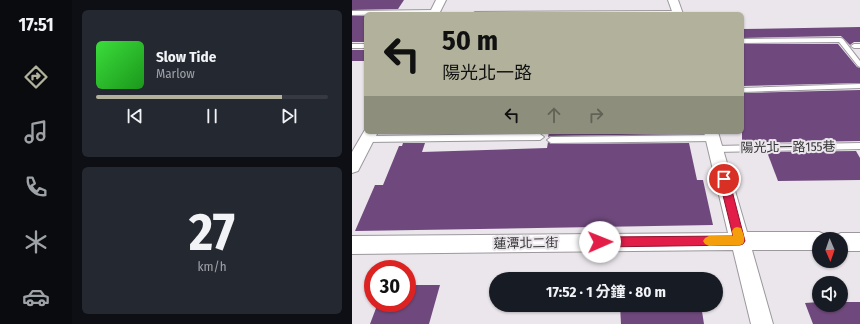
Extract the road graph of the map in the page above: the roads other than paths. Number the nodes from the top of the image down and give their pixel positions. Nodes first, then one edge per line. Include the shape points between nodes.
1 (441, 0) edge
2 (674, 0) edge
3 (352, 12) edge
4 (364, 12) edge
5 (435, 12) edge
6 (677, 12) edge
7 (744, 41) edge
8 (352, 46) edge
9 (364, 46) edge
10 (860, 65) edge
11 (860, 86) edge
12 (744, 90) edge
13 (369, 136) edge
14 (540, 137) dead end
15 (551, 140) dead end
16 (714, 140) edge
17 (860, 146) edge
18 (352, 167) edge
19 (740, 241) junction
20 (812, 241) edge
21 (848, 242) edge
22 (860, 242) edge
23 (352, 245) edge
24 (762, 324) edge

1 - 5 street
2 - 6 street
3 - 4 lane
7 - 10 lane via 841,40
8 - 9 lane
11 - 12 lane
13 - 14 lane
13 - 18 street
15 - 16 lane, 陽光北一路155巷
16 - 17 lane, 陽光北一路155巷
16 - 19 street
19 - 20 street, 蓮潭北二街
19 - 23 street, 蓮潭北二街
19 - 24 street
21 - 22 street

